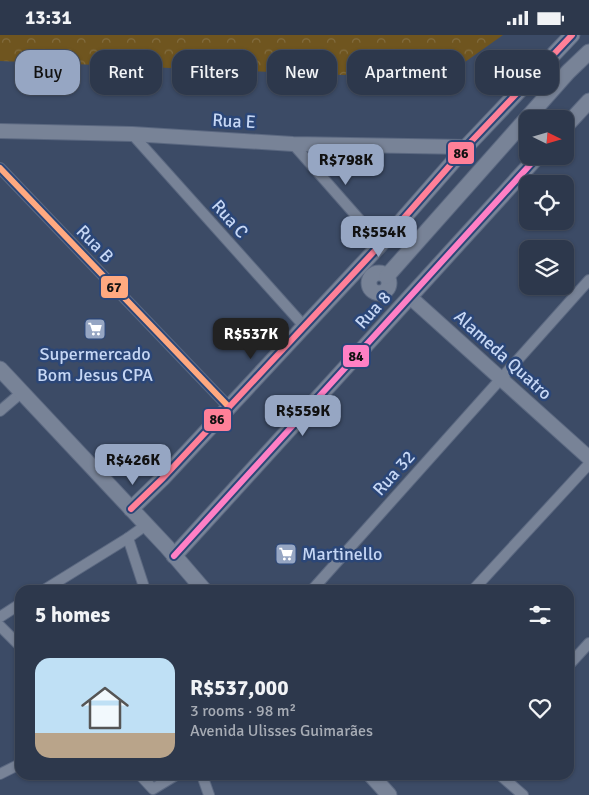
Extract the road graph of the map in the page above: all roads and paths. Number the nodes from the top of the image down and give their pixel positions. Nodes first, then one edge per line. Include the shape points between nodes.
1 (572, 35) edge
2 (589, 53) edge
3 (589, 101) edge
4 (574, 117) edge
5 (0, 131) edge
6 (132, 134) junction
7 (293, 144) junction
8 (466, 147) junction
9 (530, 165) edge
10 (0, 168) edge
11 (381, 244) junction
12 (378, 275) junction
13 (589, 280) edge
14 (410, 297) junction
15 (304, 325) junction
16 (0, 369) edge
17 (500, 379) junction
18 (21, 393) junction
19 (229, 407) junction
20 (0, 411) edge
21 (589, 458) edge
22 (589, 464) edge
23 (131, 509) junction
24 (146, 525) junction
25 (128, 538) junction
26 (174, 556) junction
27 (52, 585) edge
28 (143, 585) edge
29 (200, 585) edge
30 (316, 585) edge
31 (477, 585) edge
32 (15, 607) edge
33 (0, 617) edge
34 (0, 627) edge
35 (15, 641) edge
36 (589, 643) edge
37 (574, 660) edge
38 (15, 766) edge
39 (0, 775) edge
40 (144, 780) edge
41 (167, 780) edge
42 (204, 780) edge
43 (376, 780) edge
44 (506, 780) edge
45 (152, 789) junction
46 (143, 795) edge
47 (209, 795) edge
48 (389, 795) edge
49 (523, 795) edge

1 - 8 main road
2 - 12 main road
3 - 4 main road
5 - 6 street, Rua E
6 - 7 street, Rua E
6 - 15 street, Rua C
7 - 8 street, Rua E
7 - 11 street
8 - 11 main road
9 - 14 main road, Rua 8
10 - 19 street, Rua B
11 - 12 main road
12 - 14 main road, Alameda Quatro
12 - 15 main road
13 - 17 street, Rua 32
14 - 17 street, Alameda Quatro
14 - 26 main road, Rua 8
15 - 19 main road
16 - 18 main road
17 - 21 street, Alameda Quatro
17 - 30 street, Rua 32
18 - 20 street
18 - 23 main road
19 - 23 main road
22 - 31 street
23 - 24 main road
24 - 25 street
24 - 26 main road
25 - 27 street
25 - 28 street
26 - 29 main road
32 - 33 street
34 - 35 street
36 - 37 street
38 - 39 street
40 - 45 street
41 - 45 street
42 - 47 street
43 - 48 main road
44 - 49 street
45 - 46 street

